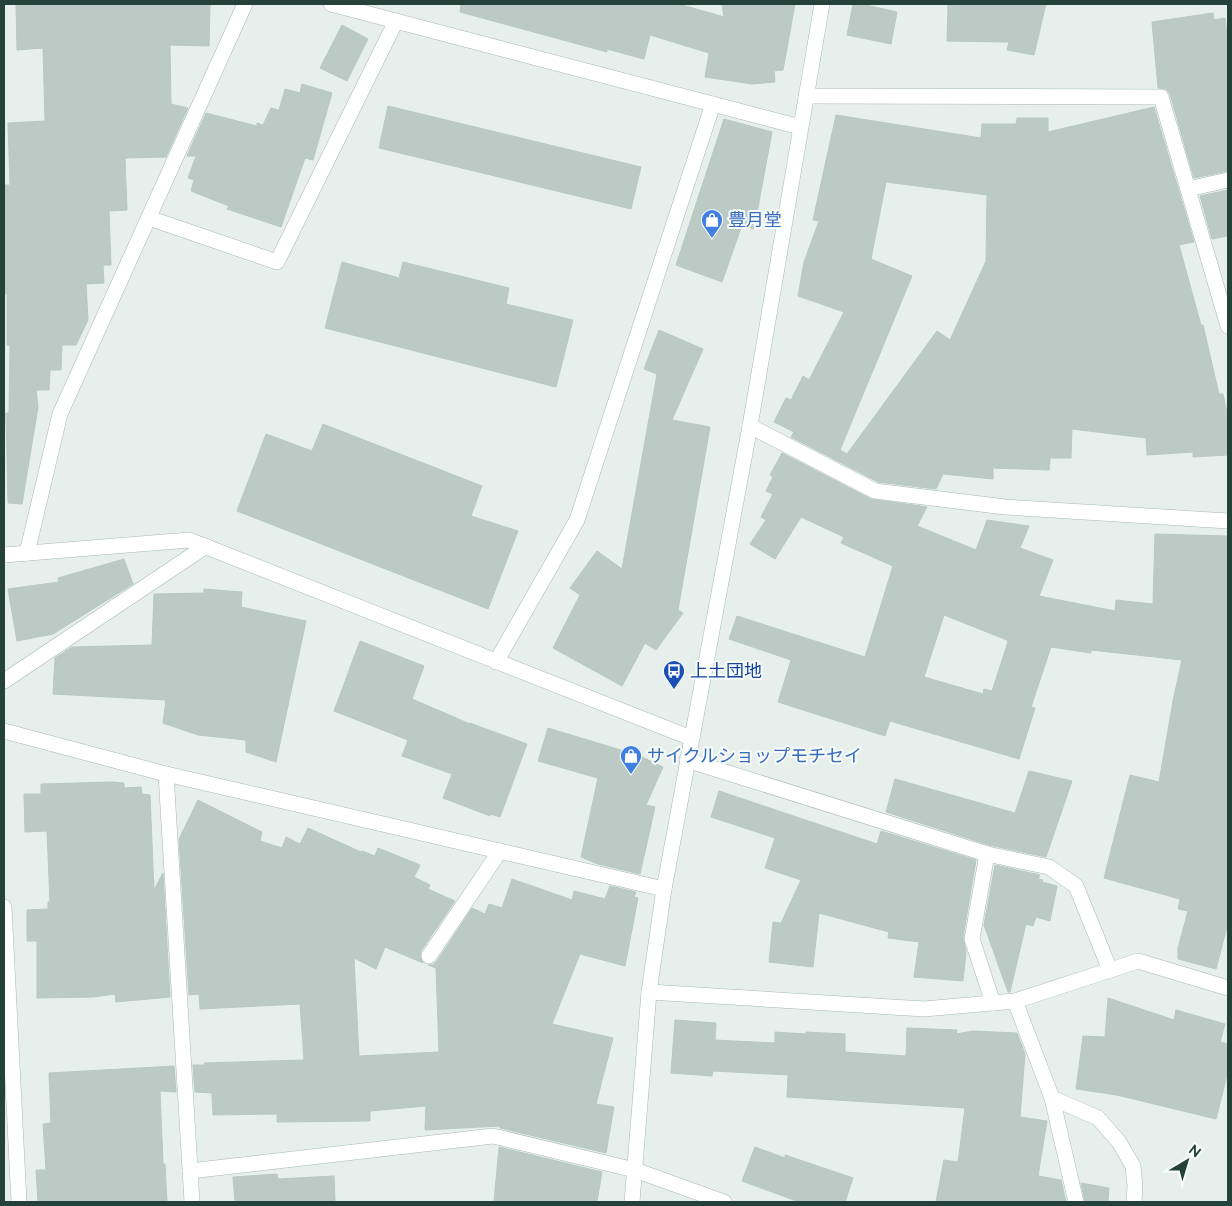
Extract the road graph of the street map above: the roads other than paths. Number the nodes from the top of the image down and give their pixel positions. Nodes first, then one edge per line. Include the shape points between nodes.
1 (245, 4) edge
2 (332, 4) edge
3 (822, 4) edge
4 (396, 21) junction
5 (806, 96) junction
6 (713, 104) junction
7 (800, 127) junction
8 (1228, 180) edge
9 (1188, 189) junction
10 (149, 218) junction
11 (1228, 326) edge
12 (750, 426) junction
13 (1228, 521) edge
14 (206, 546) junction
15 (26, 553) junction
16 (4, 554) edge
17 (496, 662) junction
18 (4, 680) edge
19 (4, 731) edge
20 (691, 738) junction
21 (687, 760) junction
22 (166, 774) junction
23 (500, 851) junction
24 (987, 854) junction
25 (664, 889) junction
26 (4, 907) edge
27 (429, 956) dead end
28 (1110, 970) junction
29 (1228, 988) edge
30 (649, 992) junction
31 (1015, 1001) junction
32 (993, 1003) junction
33 (1052, 1098) junction
34 (635, 1170) junction
35 (190, 1171) junction
36 (19, 1202) edge
37 (192, 1202) edge
38 (632, 1202) edge
39 (724, 1202) edge
40 (1076, 1202) edge
41 (1134, 1202) edge

1 - 10 street
2 - 4 street
3 - 5 street
4 - 6 street
4 - 10 street via 277,262
5 - 7 street
5 - 9 street via 1161,97
6 - 7 street
6 - 17 street via 577,520
7 - 12 street
8 - 9 street
9 - 11 street
10 - 15 street via 60,414
12 - 13 street via 876,491 1005,507
12 - 20 street
14 - 15 street via 189,540
14 - 17 street
14 - 18 street
15 - 16 street
17 - 20 street
19 - 22 street
20 - 21 street
21 - 24 street
21 - 25 street
22 - 23 street
22 - 35 street
23 - 25 street
23 - 27 street
24 - 28 street via 1049,867 1076,886
24 - 32 street via 972,939
25 - 30 street
26 - 36 street
28 - 29 street via 1138,961
28 - 31 street
30 - 32 street via 924,1009
30 - 34 street
31 - 32 street
31 - 33 street
33 - 40 street
33 - 41 street via 1098,1118 1119,1142 1133,1166
34 - 35 street via 492,1136
34 - 38 street
34 - 39 street
35 - 37 street

